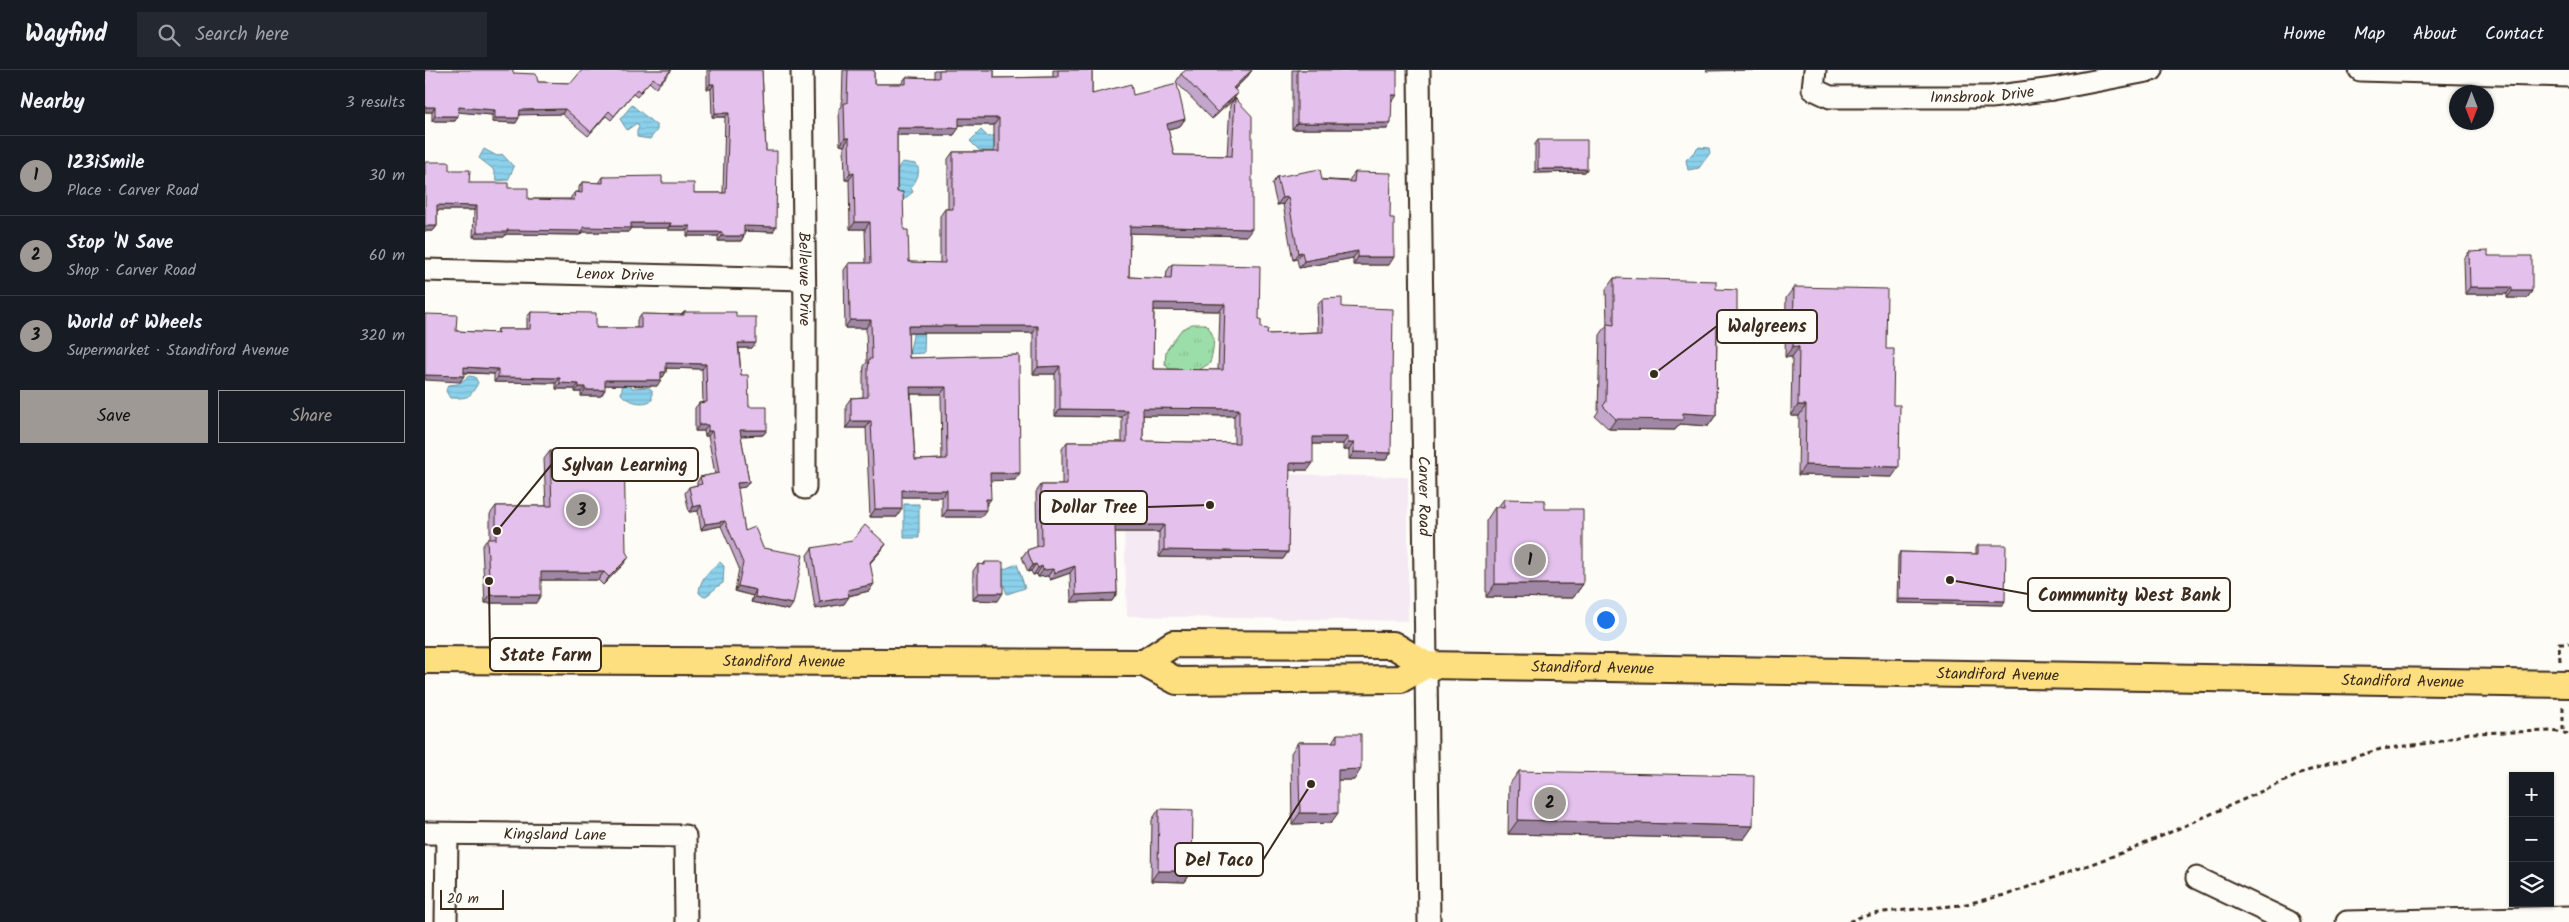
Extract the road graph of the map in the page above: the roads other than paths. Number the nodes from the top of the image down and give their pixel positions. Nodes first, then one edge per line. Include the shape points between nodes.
1 (801, 70) edge
2 (1419, 70) edge
3 (2152, 70) edge
4 (2360, 70) edge
5 (2569, 76) edge
6 (1814, 79) edge
7 (425, 270) edge
8 (804, 279) junction
9 (805, 488) dead end
10 (425, 660) edge
11 (1144, 664) junction
12 (1426, 665) junction
13 (2569, 684) edge
14 (425, 833) edge
15 (447, 834) junction
16 (2197, 878) dead end
17 (2569, 917) edge
18 (2352, 921) edge
19 (446, 922) edge
20 (686, 922) edge
21 (1429, 922) edge
22 (2289, 922) edge

1 - 8 street, Bellevue Drive
2 - 12 street, Carver Road
3 - 6 street, Innsbrook Drive via 1991,97 1831,97
4 - 5 street
7 - 8 street, Lenox Drive
8 - 9 street, Bellevue Drive
10 - 11 main road, Standiford Avenue
11 - 12 main road, Standiford Avenue via 1177,681 1229,682 1401,679
11 - 12 main road via 1173,644 1393,645
12 - 13 main road, Standiford Avenue
12 - 21 street, Carver Road
14 - 15 street, Kingsland Lane
15 - 19 street
15 - 20 street, Kingsland Lane via 685,836
16 - 22 street
17 - 18 street

